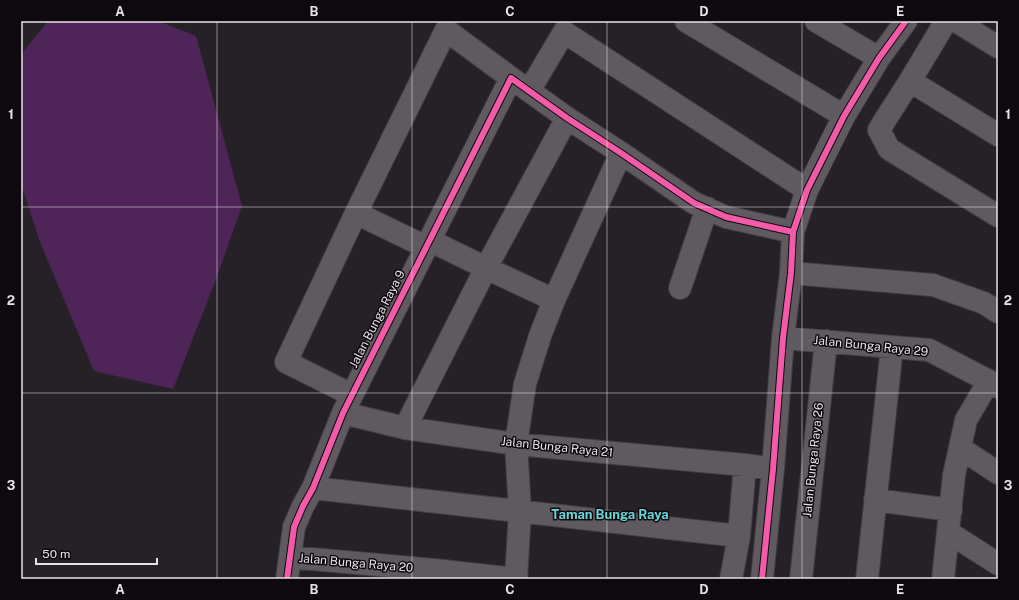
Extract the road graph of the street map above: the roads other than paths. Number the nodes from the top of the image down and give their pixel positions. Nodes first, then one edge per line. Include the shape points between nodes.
1 (686, 21) edge
2 (816, 21) edge
3 (906, 21) edge
4 (946, 21) edge
5 (956, 21) edge
6 (981, 28) edge
7 (998, 47) edge
8 (878, 58) junction
9 (511, 78) junction
10 (910, 81) junction
11 (529, 91) junction
12 (844, 116) junction
13 (567, 118) junction
14 (998, 135) edge
15 (621, 153) junction
16 (807, 190) junction
17 (706, 208) junction
18 (356, 213) junction
19 (998, 216) edge
20 (793, 232) junction
21 (428, 243) junction
22 (486, 268) junction
23 (791, 273) junction
24 (680, 288) dead end
25 (554, 300) junction
26 (998, 312) edge
27 (783, 338) junction
28 (826, 341) junction
29 (892, 347) junction
30 (993, 384) edge
31 (347, 404) junction
32 (405, 428) junction
33 (516, 444) junction
34 (960, 448) junction
35 (745, 465) junction
36 (773, 469) junction
37 (998, 473) edge
38 (313, 488) junction
39 (875, 500) junction
40 (951, 510) junction
41 (520, 512) junction
42 (948, 532) junction
43 (739, 536) junction
44 (290, 557) junction
45 (998, 564) edge
46 (433, 574) edge
47 (287, 579) edge
48 (517, 579) edge
49 (731, 579) edge
50 (762, 579) edge
51 (801, 579) edge
52 (867, 579) edge
53 (943, 579) edge

1 - 12 street
2 - 8 street
3 - 8 street
4 - 10 street
5 - 6 street
6 - 7 street
8 - 12 street
9 - 11 street
9 - 18 street via 446,30
9 - 21 street, Jalan Bunga Raya 9
10 - 14 street
10 - 19 street via 880,130 889,149
11 - 13 street
11 - 16 street via 564,32
12 - 16 street
13 - 15 street
13 - 22 street
15 - 17 street via 694,203
15 - 25 street
16 - 20 street
17 - 20 street via 726,217
17 - 24 street
18 - 21 street
18 - 31 street, Jalan Bunga Raya 21 via 286,362
20 - 23 street
21 - 22 street
21 - 31 street, Jalan Bunga Raya 9
22 - 25 street
22 - 32 street
23 - 26 street via 932,285 984,303
23 - 27 street
25 - 33 street via 525,384
27 - 28 street, Jalan Bunga Raya 29
27 - 36 street
28 - 29 street, Jalan Bunga Raya 29
28 - 51 street, Jalan Bunga Raya 26
29 - 30 street, Jalan Bunga Raya 29 via 929,350
29 - 39 street
30 - 34 street via 966,420
31 - 32 street, Jalan Bunga Raya 21
31 - 38 street, Jalan Bunga Raya 9
32 - 33 street, Jalan Bunga Raya 21
33 - 35 street, Jalan Bunga Raya 21
33 - 41 street
34 - 37 street
34 - 40 street via 954,475
35 - 36 street, Jalan Bunga Raya 21
35 - 43 street
36 - 50 street
38 - 41 street
38 - 44 street, Jalan Bunga Raya 9 via 302,506 294,527
39 - 40 street
39 - 52 street
40 - 42 street
41 - 43 street
41 - 48 street
42 - 45 street
42 - 53 street
43 - 49 street
44 - 46 street, Jalan Bunga Raya 20
44 - 47 street, Jalan Bunga Raya 9
46 - 48 street, Jalan Bunga Raya 20

